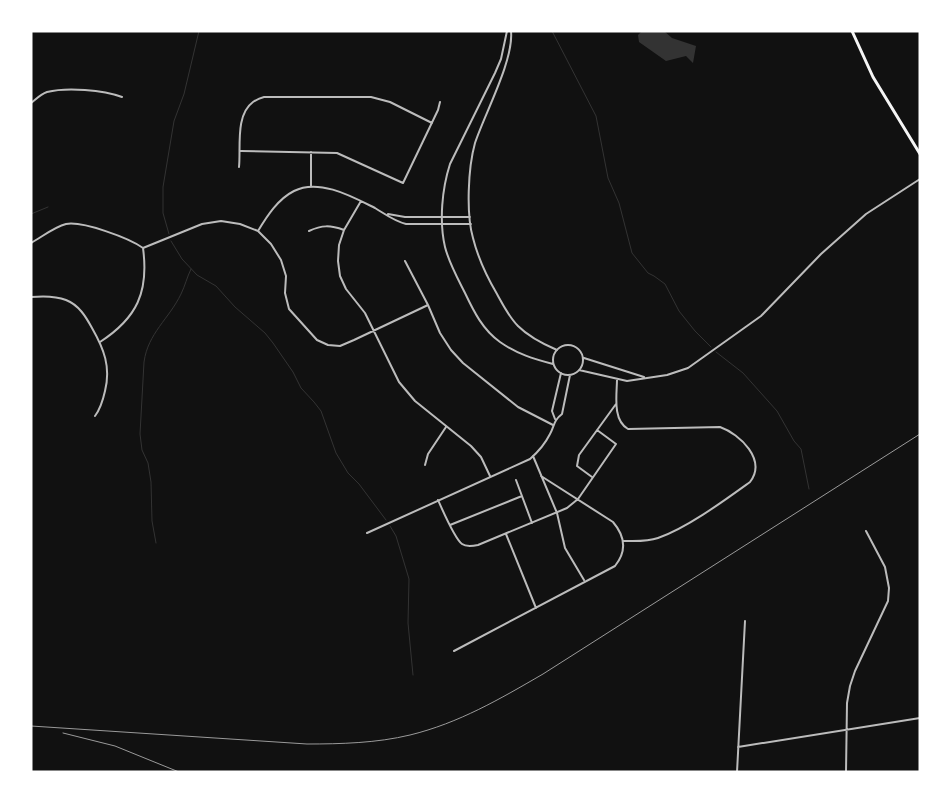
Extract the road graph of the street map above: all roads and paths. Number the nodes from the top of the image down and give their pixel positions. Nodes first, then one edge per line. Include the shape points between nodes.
1 (507, 31) edge
2 (511, 31) edge
3 (852, 31) edge
4 (122, 97) dead end
5 (440, 102) dead end
6 (31, 103) edge
7 (432, 123) junction
8 (241, 152) junction
9 (311, 152) junction
10 (920, 154) edge
11 (239, 167) dead end
12 (920, 179) edge
13 (311, 187) junction
14 (361, 201) junction
15 (386, 214) junction
16 (470, 217) junction
17 (443, 218) junction
18 (471, 224) junction
19 (443, 225) junction
20 (344, 230) junction
21 (258, 231) junction
22 (309, 232) dead end
23 (31, 243) edge
24 (143, 248) junction
25 (405, 261) dead end
26 (31, 297) edge
27 (428, 305) junction
28 (373, 331) junction
29 (100, 342) junction
30 (557, 350) junction
31 (583, 357) junction
32 (553, 364) junction
33 (579, 370) junction
34 (561, 373) junction
35 (570, 375) junction
36 (617, 378) junction
37 (646, 378) junction
38 (616, 404) junction
39 (95, 416) dead end
40 (555, 419) junction
41 (554, 425) junction
42 (446, 427) junction
43 (597, 430) junction
44 (533, 456) junction
45 (424, 465) dead end
46 (490, 476) junction
47 (541, 476) junction
48 (593, 477) junction
49 (516, 480) dead end
50 (522, 496) junction
51 (578, 499) junction
52 (438, 500) junction
53 (557, 513) junction
54 (532, 523) junction
55 (450, 525) junction
56 (866, 531) dead end
57 (366, 533) dead end
58 (506, 534) junction
59 (624, 541) junction
60 (584, 581) junction
61 (536, 608) junction
62 (745, 621) dead end
63 (454, 651) dead end
64 (920, 718) edge
65 (847, 729) junction
66 (738, 747) junction
67 (737, 772) edge
68 (846, 772) edge

1 - 17 street via 501,59 450,164 443,194
2 - 16 street via 507,59 474,146 469,179
3 - 10 main road via 873,77
4 - 6 street via 108,92 58,91 40,95
5 - 7 street
7 - 8 street via 390,102 371,98 264,97 244,111
7 - 9 street via 403,183 337,153
8 - 9 street
8 - 11 street
9 - 13 street
12 - 37 street via 866,214 821,254 761,316 688,368
13 - 14 street via 337,190
13 - 21 street via 295,190 282,199
14 - 15 street
14 - 20 street
15 - 17 street via 405,218
15 - 19 street via 406,224
16 - 17 street
16 - 18 street
17 - 19 street
18 - 19 street
18 - 30 street via 479,257 511,318 533,338
19 - 32 street via 445,248 452,265 472,309 487,331 515,352
20 - 22 street via 321,226
20 - 28 street via 339,245 340,276
21 - 24 street via 221,221 202,224
21 - 28 street via 280,260 286,276 285,293 289,309 317,340 340,346
23 - 24 street via 64,224 76,223 132,241
24 - 29 street via 145,279 141,296 116,332
25 - 27 street
26 - 29 street via 58,298 73,304 81,310
27 - 28 street
27 - 41 street via 440,333 463,363 518,407
28 - 42 street via 399,382
29 - 39 street via 108,367 107,384 101,408
30 - 31 street via 570,346 579,350
30 - 32 street
31 - 33 street
31 - 37 street
32 - 34 street
33 - 35 street
33 - 36 street
34 - 35 street
34 - 40 street via 552,412
35 - 40 street via 562,414
36 - 37 street via 628,381
36 - 38 street
38 - 43 street
38 - 59 street via 624,427 628,429 710,426 729,430 748,449 756,467 750,482 679,528 652,540
40 - 41 street
41 - 44 street
42 - 45 street
42 - 46 street via 481,457
43 - 48 street via 577,461 577,466
43 - 48 street via 616,444
44 - 46 street
44 - 47 street
46 - 52 street
47 - 51 street
47 - 53 street
48 - 51 street
49 - 50 street
50 - 54 street
50 - 55 street
51 - 53 street
51 - 59 street via 613,522
52 - 55 street
52 - 57 street
53 - 54 street
53 - 60 street via 565,548
54 - 58 street
55 - 58 street via 462,544 468,546 478,546
56 - 65 street via 885,567 888,601 852,678 847,703
58 - 61 street
59 - 60 street via 615,566
60 - 61 street
61 - 63 street
62 - 66 street
64 - 65 street
65 - 66 street
65 - 68 street
66 - 67 street

